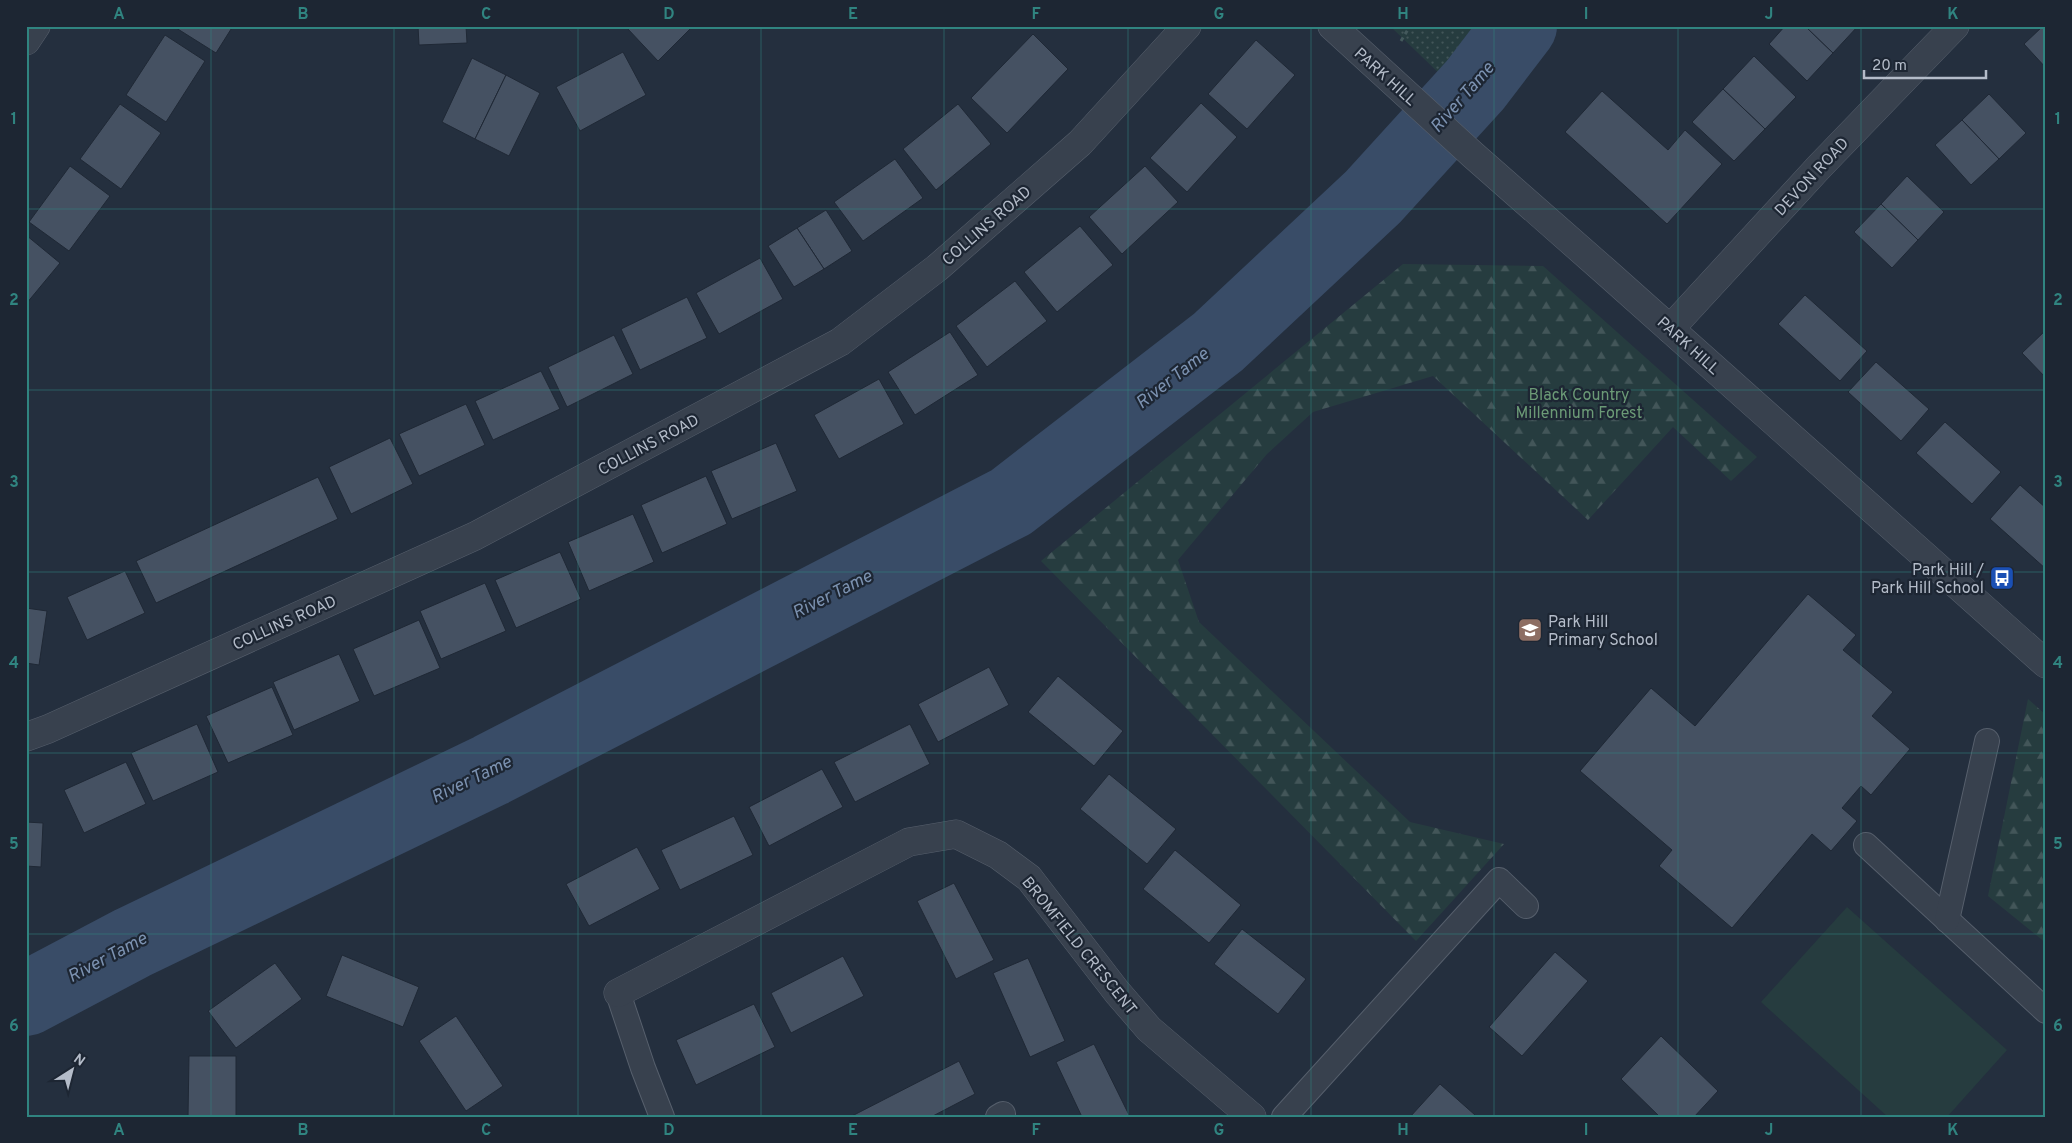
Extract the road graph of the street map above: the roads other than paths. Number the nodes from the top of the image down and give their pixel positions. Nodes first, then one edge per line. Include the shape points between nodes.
1 (36, 26) edge
2 (1186, 26) edge
3 (1332, 26) edge
4 (1955, 26) edge
5 (26, 41) edge
6 (1670, 329) junction
7 (2046, 664) edge
8 (26, 737) edge
9 (1987, 741) dead end
10 (1866, 845) dead end
11 (1526, 906) dead end
12 (1948, 920) junction
13 (618, 993) joint
14 (2046, 1011) edge
15 (662, 1117) edge
16 (1252, 1117) edge
17 (1284, 1117) edge

1 - 5 street
2 - 8 street, COLLINS ROAD via 1080,143 937,268 840,342 475,536
3 - 6 street, PARK HILL
4 - 6 street, DEVON ROAD
6 - 7 street, PARK HILL
9 - 12 lane
10 - 12 lane
11 - 17 lane via 1499,880
12 - 14 lane
13 - 15 lane
13 - 16 street, BROMFIELD CRESCENT via 909,842 956,834 998,855 1029,878 1149,1029

